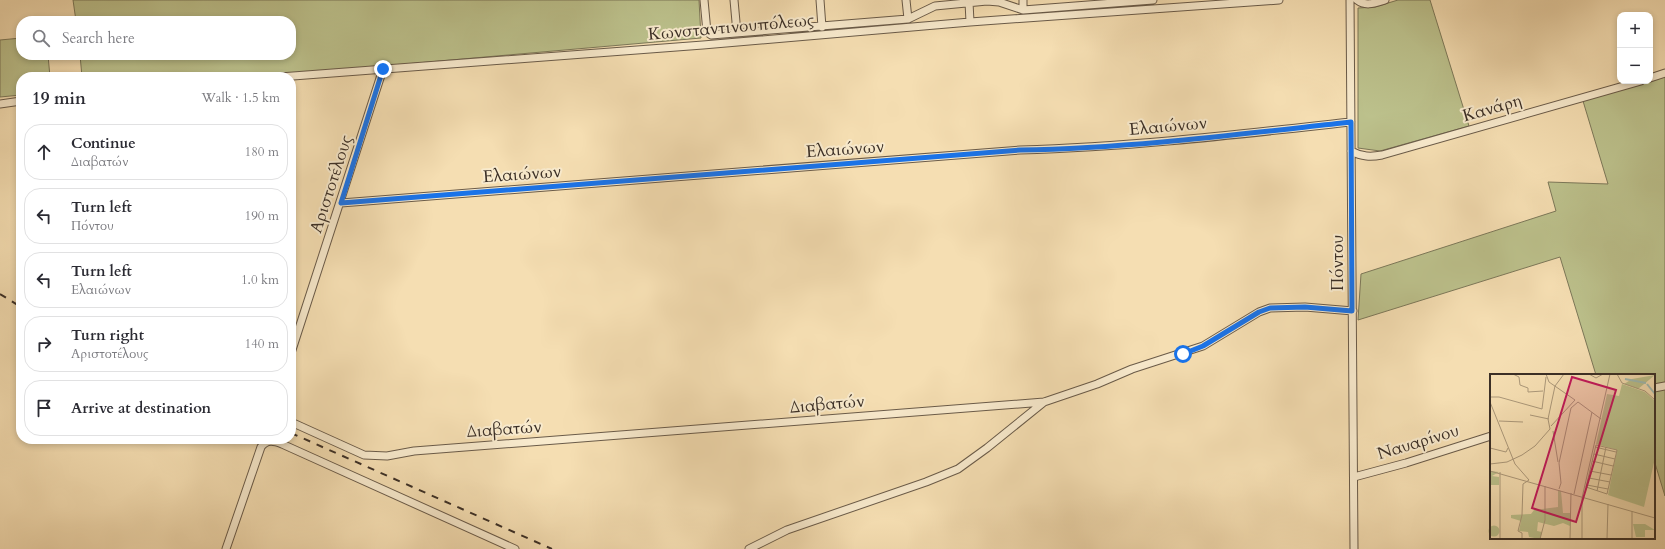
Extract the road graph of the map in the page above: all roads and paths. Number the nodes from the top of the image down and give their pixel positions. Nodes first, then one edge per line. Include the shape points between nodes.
1 (704, 0) edge
2 (734, 0) edge
3 (820, 0) edge
4 (906, 0) edge
5 (1023, 0) edge
6 (1153, 0) edge
7 (1279, 0) edge
8 (1350, 0) edge
9 (1356, 0) edge
10 (1385, 0) edge
11 (969, 2) junction
12 (1109, 2) edge
13 (1023, 10) junction
14 (908, 19) junction
15 (970, 22) junction
16 (822, 27) junction
17 (737, 33) junction
18 (383, 69) junction
19 (1665, 73) edge
20 (296, 76) edge
21 (1653, 77) edge
22 (1630, 84) edge
23 (16, 102) edge
24 (0, 104) edge
25 (1351, 122) junction
26 (1352, 151) junction
27 (341, 203) junction
28 (1352, 311) junction
29 (296, 338) edge
30 (1665, 386) edge
31 (1655, 388) edge
32 (1044, 402) junction
33 (296, 424) edge
34 (1490, 436) edge
35 (263, 444) edge
36 (282, 444) edge
37 (1354, 477) junction
38 (226, 549) edge
39 (515, 549) edge
40 (749, 549) edge
41 (1354, 549) edge

1 - 17 street via 708,34
2 - 17 street
3 - 16 street
4 - 14 street
5 - 13 street
6 - 12 street
7 - 15 street, Κωνσταντινουπόλεως
8 - 25 street, Πόντου
9 - 10 street via 1371,4
11 - 13 street via 999,2
11 - 14 street via 935,6
11 - 15 street
12 - 13 street
14 - 16 street
15 - 18 street, Κωνσταντινουπόλεως
16 - 17 street
18 - 20 street, Κωνσταντινουπόλεως
18 - 27 street, Αριστοτέλους
19 - 21 street
22 - 26 street, Κανάρη via 1382,155 1370,157
23 - 24 street
25 - 26 street, Πόντου
25 - 27 street, Ελαιώνων via 1083,149 1020,150
26 - 28 street, Πόντου
27 - 29 street, Αριστοτέλους
28 - 32 street, Διαβατών via 1305,307 1270,308 1203,346 1132,368 1097,384
28 - 37 street, Πόντου
30 - 31 street
32 - 33 street, Διαβατών via 414,451 387,456 364,455
32 - 40 street via 958,469 787,530
34 - 37 street, Ναυαρίνου
35 - 38 street
36 - 39 street
37 - 41 street, Πόντου

